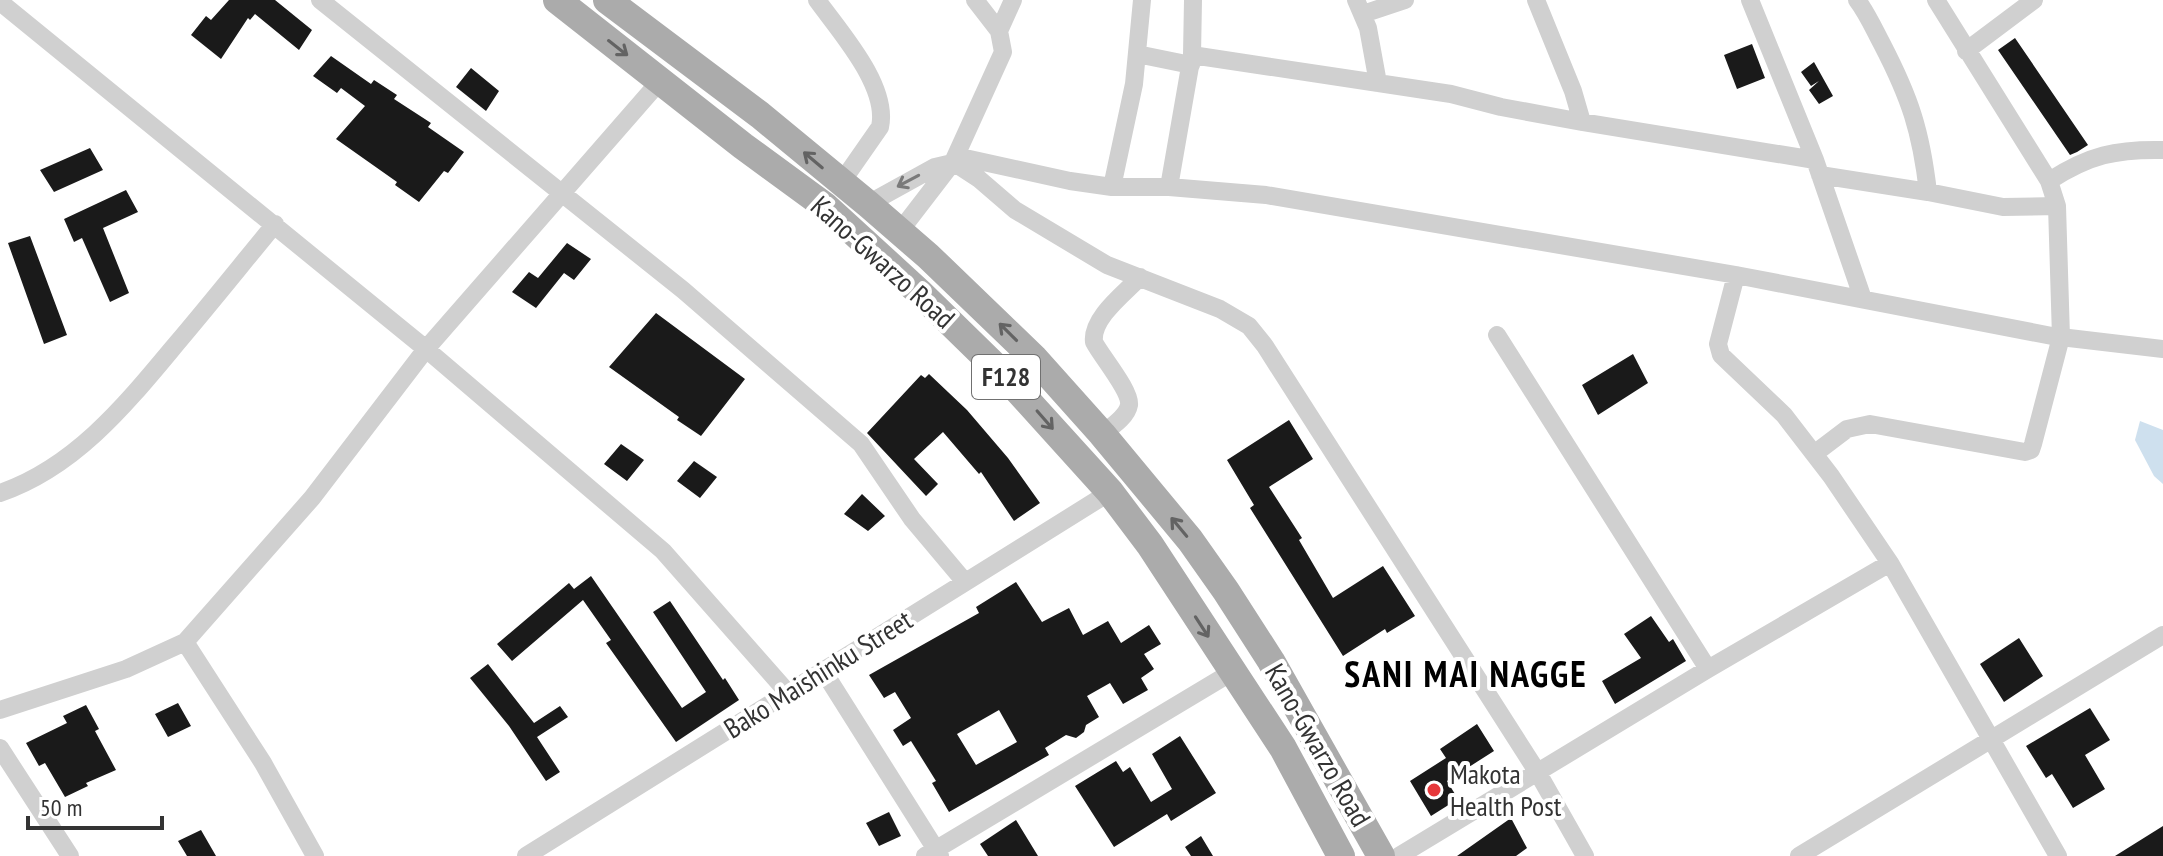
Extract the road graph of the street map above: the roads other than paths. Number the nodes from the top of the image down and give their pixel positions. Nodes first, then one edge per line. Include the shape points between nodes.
1 (320, 0) edge
2 (557, 0) edge
3 (607, 0) edge
4 (817, 0) edge
5 (975, 0) edge
6 (1013, 0) edge
7 (1142, 0) edge
8 (1193, 0) edge
9 (1405, 0) edge
10 (1536, 0) edge
11 (1750, 0) edge
12 (1857, 0) edge
13 (1936, 0) edge
14 (2034, 0) edge
15 (0, 2) edge
16 (1359, 7) edge
17 (999, 31) junction
18 (1966, 51) junction
19 (1137, 54) junction
20 (1192, 60) junction
21 (660, 81) junction
22 (1378, 83) junction
23 (1582, 122) junction
24 (2163, 150) edge
25 (953, 161) junction
26 (1818, 167) junction
27 (2049, 181) junction
28 (841, 183) junction
29 (1112, 187) junction
30 (1169, 187) junction
31 (562, 191) junction
32 (1928, 192) junction
33 (868, 204) junction
34 (2057, 206) junction
35 (275, 224) junction
36 (900, 231) junction
37 (1736, 275) junction
38 (1140, 277) junction
39 (1863, 299) junction
40 (1497, 335) dead end
41 (2061, 337) junction
42 (426, 349) junction
43 (2163, 349) edge
44 (1102, 434) junction
45 (1814, 454) junction
46 (1110, 492) junction
47 (0, 493) edge
48 (1890, 563) junction
49 (965, 582) junction
50 (2163, 636) edge
51 (185, 642) junction
52 (1708, 669) junction
53 (824, 672) junction
54 (1232, 672) junction
55 (789, 694) junction
56 (0, 710) edge
57 (1991, 739) junction
58 (0, 748) edge
59 (1538, 773) junction
60 (1376, 847) edge
61 (1810, 853) edge
62 (934, 854) edge
63 (70, 856) edge
64 (315, 856) edge
65 (526, 856) edge
66 (1340, 856) edge
67 (1399, 856) edge
68 (1585, 856) edge
69 (2058, 856) edge

1 - 31 street
2 -> 21 main road, Kano-Gwarzo Road / F128
28 -> 3 main road, Kano-Gwarzo Road / F128
4 - 28 street via 874,86 882,115 880,127
5 - 17 street
6 - 17 street
7 - 19 street
8 - 20 street
9 - 16 street
10 - 23 street
11 - 26 street
12 - 32 street via 1914,115
13 - 18 street
14 - 18 street
15 - 35 street
16 - 22 street
17 - 25 street via 1003,52
18 - 27 street
19 - 20 street
19 - 29 street
20 - 22 street
20 - 30 street
21 - 31 street
21 -> 46 main road, Kano-Gwarzo Road / F128 via 825,206 1004,375
22 - 23 street
23 - 26 street
24 - 27 street via 2100,154
25 - 29 street
25 -> 33 street
25 - 36 street
25 - 38 street via 1015,210 1107,265
26 - 32 street
26 - 39 street
27 - 34 street
28 - 33 main road, Kano-Gwarzo Road / F128
29 - 30 street
30 - 37 street via 1266,195
31 - 42 street
31 - 49 street via 861,444 912,519
32 - 34 street via 2003,207
33 - 36 main road, Kano-Gwarzo Road / F128
34 - 41 street
35 - 42 street
35 - 47 street via 105,425 39,477
44 -> 36 main road, Kano-Gwarzo Road / F128 via 1034,358
37 - 39 street
37 - 45 street via 1718,344 1721,355 1776,407
38 - 44 street via 1093,334 1130,404
38 - 59 street via 1249,326
39 - 41 street
40 - 52 street
41 - 43 street
41 - 45 street via 2031,450 1870,424 1847,429
42 - 51 street via 312,498
42 - 55 street via 663,551
60 -> 44 main road, Kano-Gwarzo Road / F128 via 1226,591
45 - 48 street
46 - 49 street, Bako Maishinku Street
46 -> 54 main road, Kano-Gwarzo Road / F128
48 - 52 street
48 - 57 street
49 - 53 street, Bako Maishinku Street
50 - 57 street
51 - 56 street via 126,669
51 - 64 street
52 - 59 street
53 - 55 street, Bako Maishinku Street
53 - 62 street
54 - 62 street
54 - 66 main road, Kano-Gwarzo Road / F128 via 1283,748
55 - 65 street, Bako Maishinku Street
57 - 61 street
57 - 69 street
58 - 63 street
59 - 67 street
59 - 68 street
60 - 66 street

